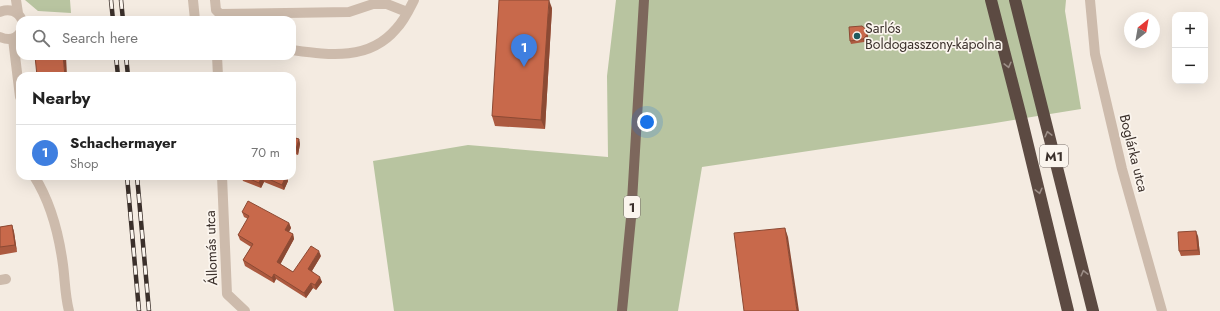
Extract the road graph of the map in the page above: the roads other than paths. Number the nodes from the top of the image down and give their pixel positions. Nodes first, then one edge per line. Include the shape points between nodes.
1 (3, 0) edge
2 (16, 0) edge
3 (193, 0) edge
4 (215, 0) edge
5 (414, 0) edge
6 (644, 0) edge
7 (991, 0) edge
8 (1015, 0) edge
9 (1090, 0) edge
10 (374, 2) edge
11 (0, 11) edge
12 (407, 12) junction
13 (19, 16) edge
14 (20, 16) edge
15 (194, 16) edge
16 (16, 36) edge
17 (0, 37) edge
18 (296, 51) edge
19 (18, 60) edge
20 (217, 60) edge
21 (18, 72) edge
22 (218, 72) edge
23 (36, 180) edge
24 (222, 180) edge
25 (67, 309) edge
26 (245, 311) edge
27 (622, 311) edge
28 (1068, 311) edge
29 (1093, 311) edge
30 (1162, 311) edge

1 - 11 street
2 - 14 street
3 - 15 street
4 - 10 street via 216,10 220,14 349,12
5 - 12 street
6 - 27 main road, 1 via 631,218
7 -> 28 highway, M1
29 -> 8 highway, M1
9 - 30 street, Boglárka utca via 1095,54 1122,169
10 - 12 street
11 - 13 street via 13,10
12 - 18 street via 397,29 385,41 372,48 347,54
16 - 17 street via 5,39
19 - 21 street
20 - 22 street
23 - 25 street via 55,225 63,263
24 - 26 street, Állomás utca via 227,294

